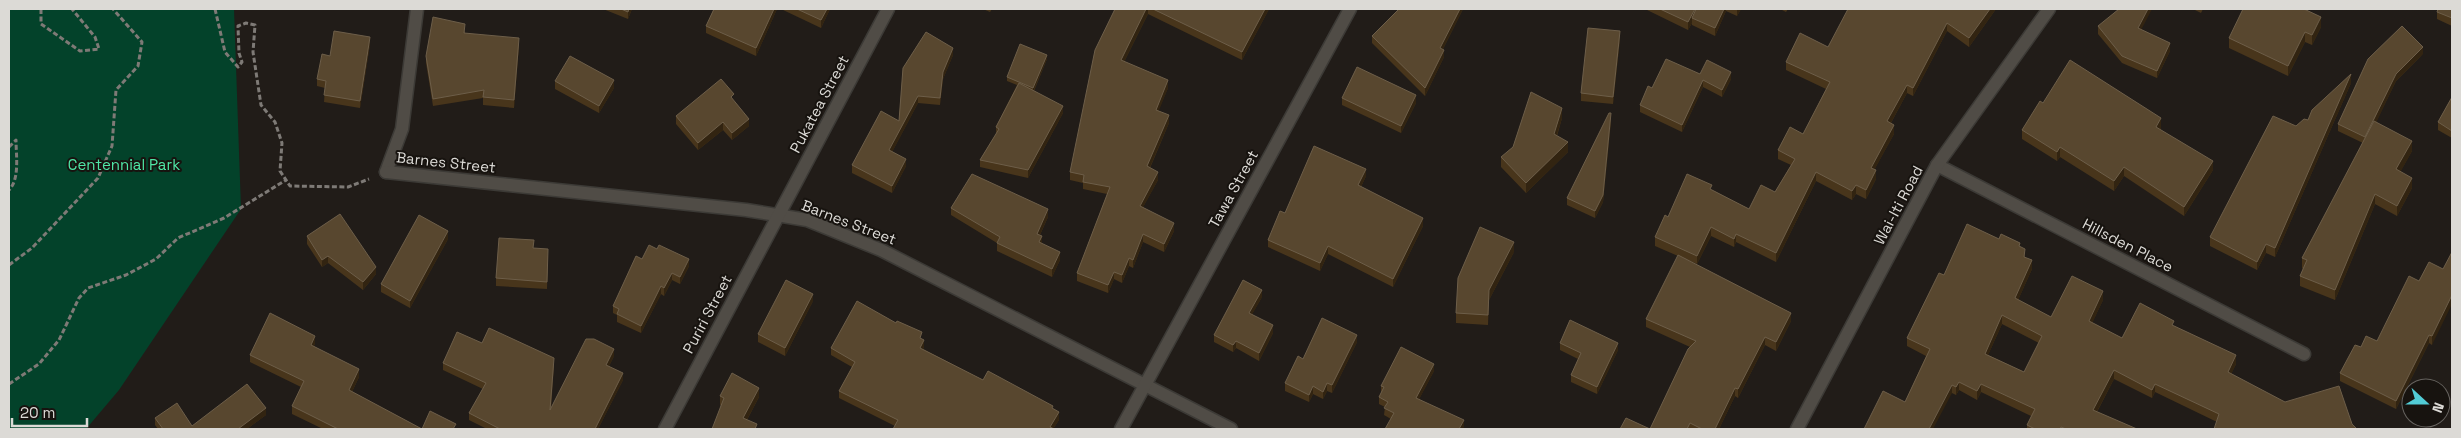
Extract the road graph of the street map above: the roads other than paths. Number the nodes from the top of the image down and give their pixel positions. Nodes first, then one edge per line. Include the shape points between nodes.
1 (417, 9) edge
2 (888, 9) edge
3 (1350, 9) edge
4 (2049, 9) edge
5 (1937, 165) junction
6 (778, 214) junction
7 (2304, 354) dead end
8 (1144, 385) junction
9 (665, 429) edge
10 (1120, 429) edge
11 (1230, 429) edge
12 (1797, 429) edge

1 - 6 street, Barnes Street via 402,129 386,172
2 - 6 street, Pukatea Street
3 - 8 street, Tawa Street
4 - 5 street, Wai-Iti Road
5 - 7 street, Hillsden Place
5 - 12 street, Wai-Iti Road
6 - 8 street, Barnes Street via 807,220 881,250
6 - 9 street, Puriri Street
8 - 10 street, Tawa Street
8 - 11 street, Barnes Street

